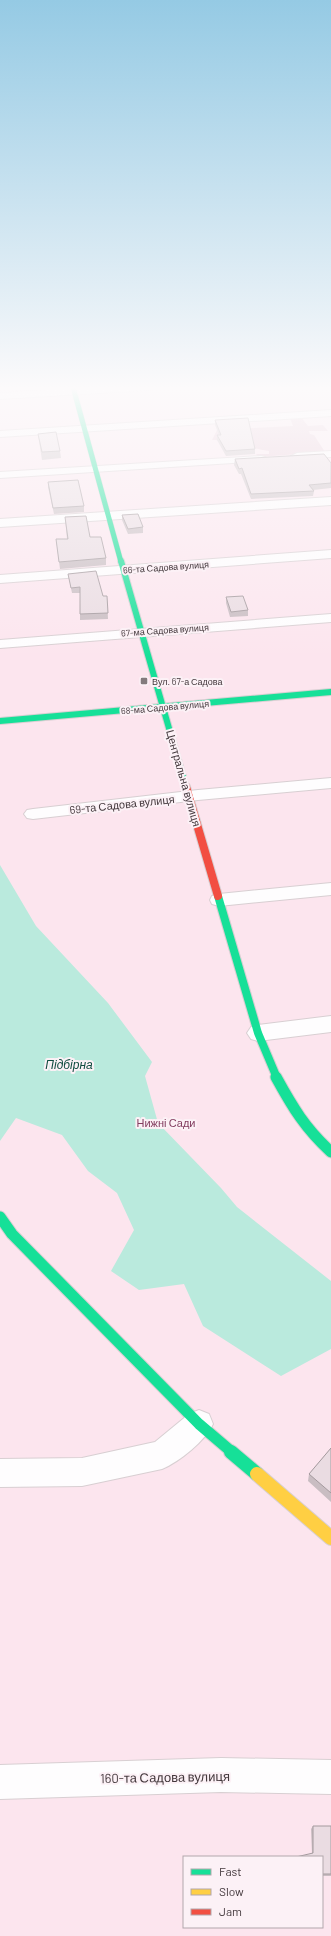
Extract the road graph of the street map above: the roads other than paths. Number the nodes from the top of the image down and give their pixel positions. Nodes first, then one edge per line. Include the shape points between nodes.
1 (97, 477) edge
2 (331, 501) edge
3 (109, 516) junction
4 (0, 523) edge
5 (331, 554) edge
6 (124, 571) junction
7 (0, 579) edge
8 (331, 618) edge
9 (141, 632) junction
10 (0, 644) edge
11 (331, 692) edge
12 (162, 707) junction
13 (0, 721) edge
14 (331, 783) edge
15 (189, 796) junction
16 (33, 814) dead end
17 (331, 889) edge
18 (219, 900) junction
19 (331, 1024) edge
20 (258, 1033) junction
21 (331, 1152) edge
22 (4, 1229) edge
23 (199, 1424) junction
24 (0, 1473) edge
25 (331, 1538) edge
26 (331, 1777) edge
27 (0, 1782) edge

1 - 3 street, Центральна вулиця
2 - 3 street
3 - 4 street
3 - 6 street, Центральна вулиця
5 - 6 street, 66-та Садова вулиця
6 - 7 street, 66-та Садова вулиця
6 - 9 street, Центральна вулиця
8 - 9 street, 67-ма Садова вулиця
9 - 10 street, 67-ма Садова вулиця
9 - 12 street, Центральна вулиця
11 - 12 street, 68-ма Садова вулиця
12 - 13 street, 68-ма Садова вулиця
12 - 15 street, Центральна вулиця
14 - 15 street, 69-та Садова вулиця
15 - 16 street, 69-та Садова вулиця
15 - 18 street, Центральна вулиця
17 - 18 street
18 - 20 street, Центральна вулиця
19 - 20 street
20 - 21 street, Центральна вулиця via 270,1067 288,1103 313,1136
22 - 23 street
23 - 24 street via 162,1455 82,1472
23 - 25 street
26 - 27 street, 160-та Садова вулиця via 221,1775

